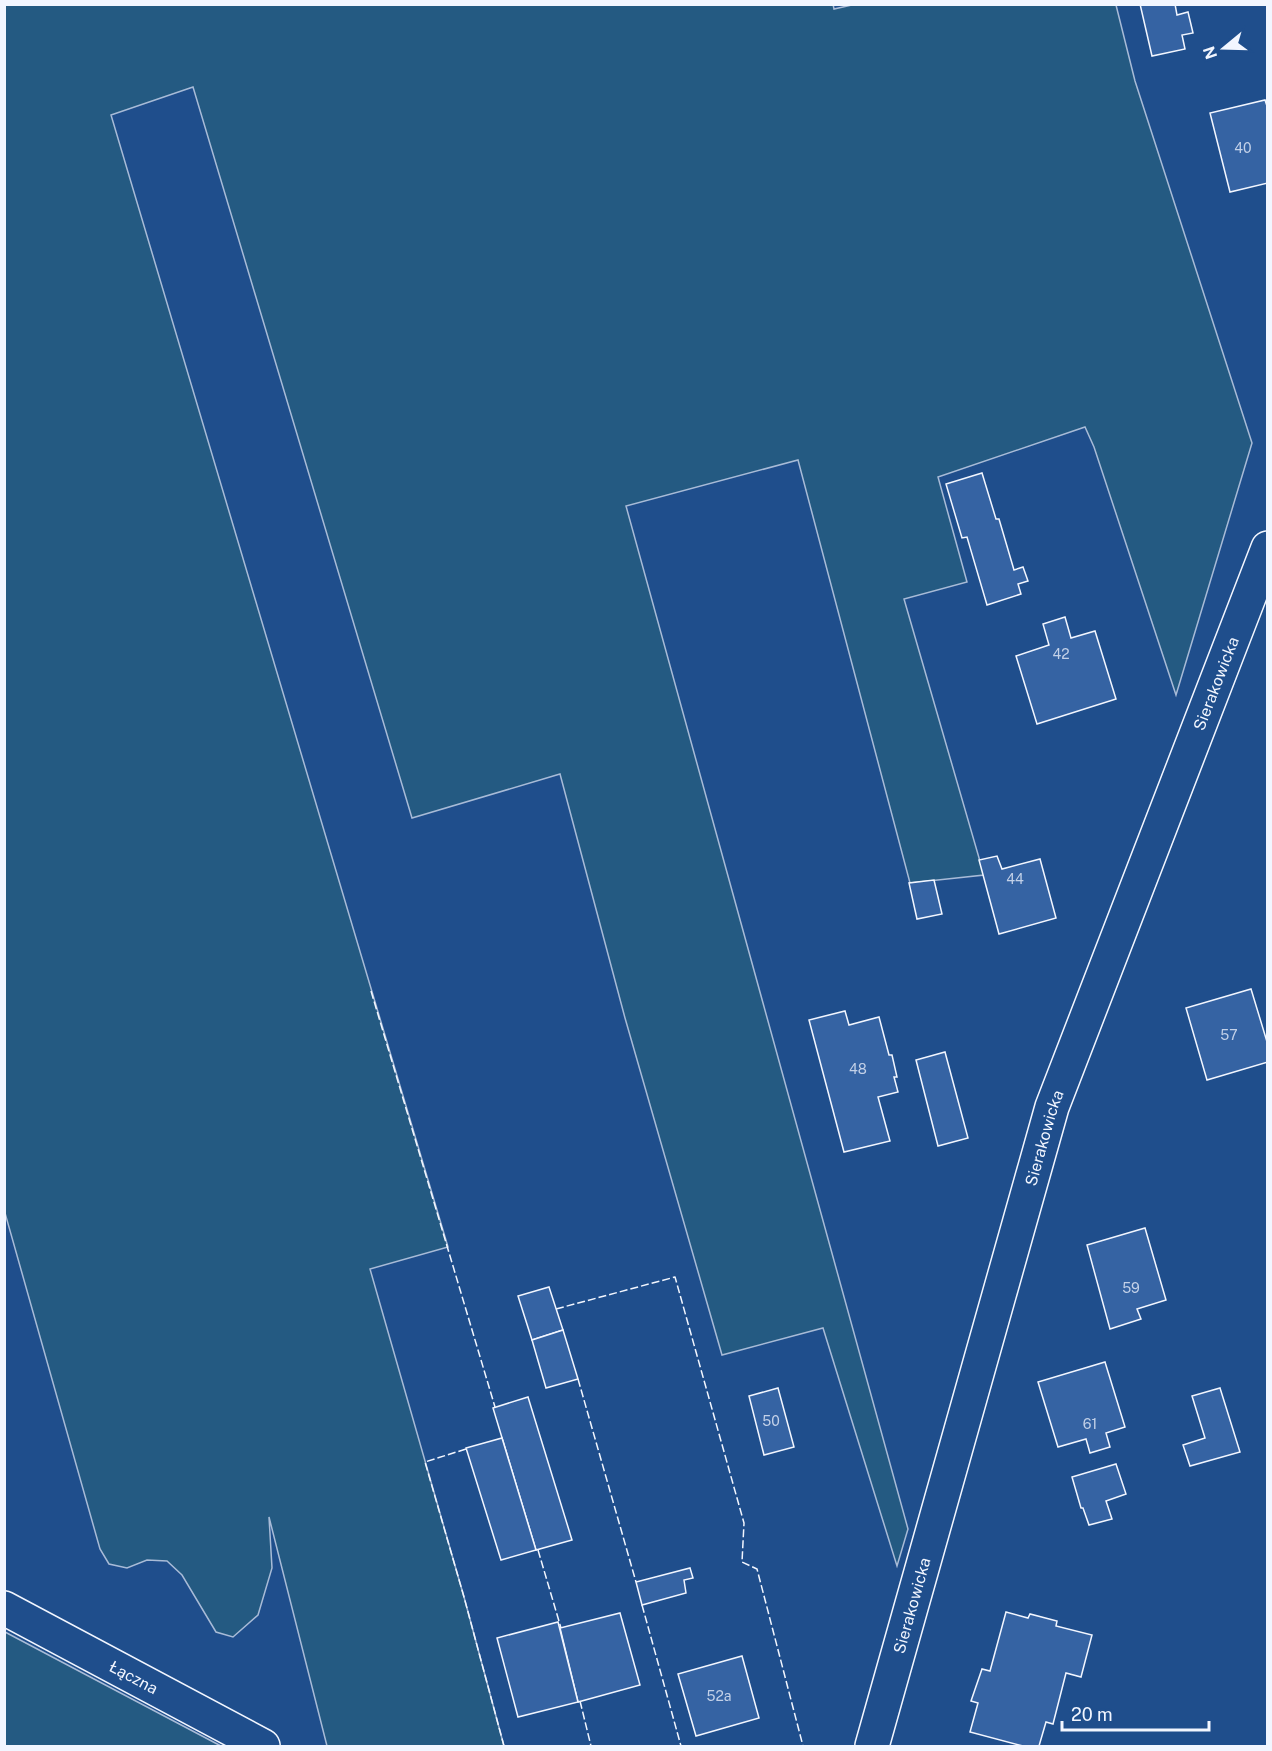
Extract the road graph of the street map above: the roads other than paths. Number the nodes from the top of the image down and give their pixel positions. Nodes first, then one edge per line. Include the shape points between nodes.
1 (1268, 548) edge
2 (4, 1608) edge
3 (263, 1746) edge
4 (872, 1746) edge

1 - 4 street, Sierakowicka via 1052,1107
2 - 3 street, Łączna

